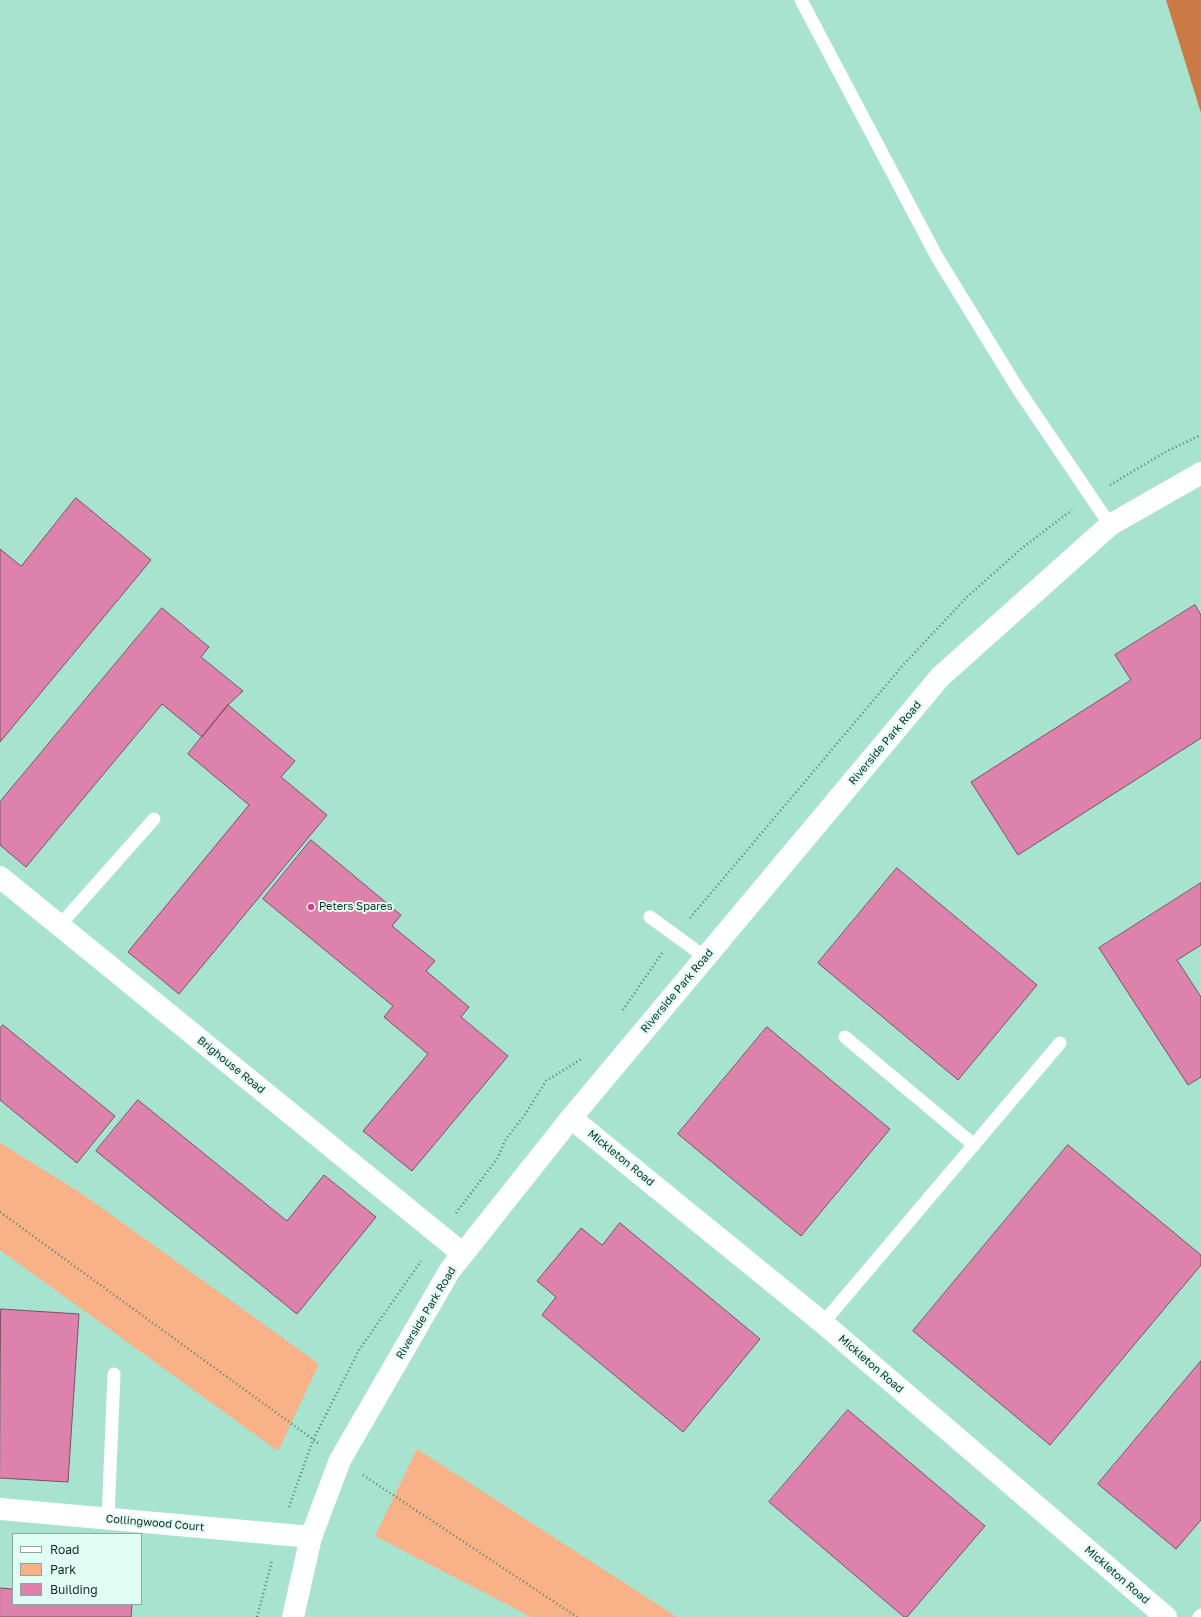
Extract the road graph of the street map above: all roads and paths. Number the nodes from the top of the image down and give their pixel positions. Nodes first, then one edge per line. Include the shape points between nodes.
1 (801, 0) edge
2 (1201, 473) edge
3 (1110, 525) junction
4 (154, 819) dead end
5 (0, 877) edge
6 (650, 917) dead end
7 (60, 926) junction
8 (705, 957) junction
9 (845, 1037) dead end
10 (1060, 1043) dead end
11 (571, 1118) junction
12 (974, 1145) junction
13 (0, 1212) edge
14 (462, 1254) junction
15 (823, 1323) junction
16 (114, 1374) dead end
17 (340, 1460) junction
18 (0, 1509) edge
19 (108, 1519) junction
20 (311, 1537) junction
21 (1201, 1615) edge
22 (293, 1617) edge
23 (577, 1617) edge
24 (1166, 1617) edge
25 (1199, 1617) edge

1 - 3 lane via 937,257 1018,389
2 - 3 street, Riverside Park Road
3 - 8 street, Riverside Park Road via 940,677
4 - 7 lane
5 - 7 street, Brighouse Road
6 - 8 lane
7 - 14 street, Brighouse Road
8 - 11 street, Riverside Park Road
9 - 12 lane
10 - 12 lane
11 - 14 street, Riverside Park Road
11 - 15 street, Mickleton Road
12 - 15 lane
13 - 17 path
14 - 17 street, Riverside Park Road via 450,1270
15 - 24 street, Mickleton Road
16 - 19 lane
17 - 20 street, Riverside Park Road
17 - 23 path
18 - 19 street, Collingwood Court
19 - 20 street, Collingwood Court
20 - 22 street, Riverside Park Road
21 - 25 lane

